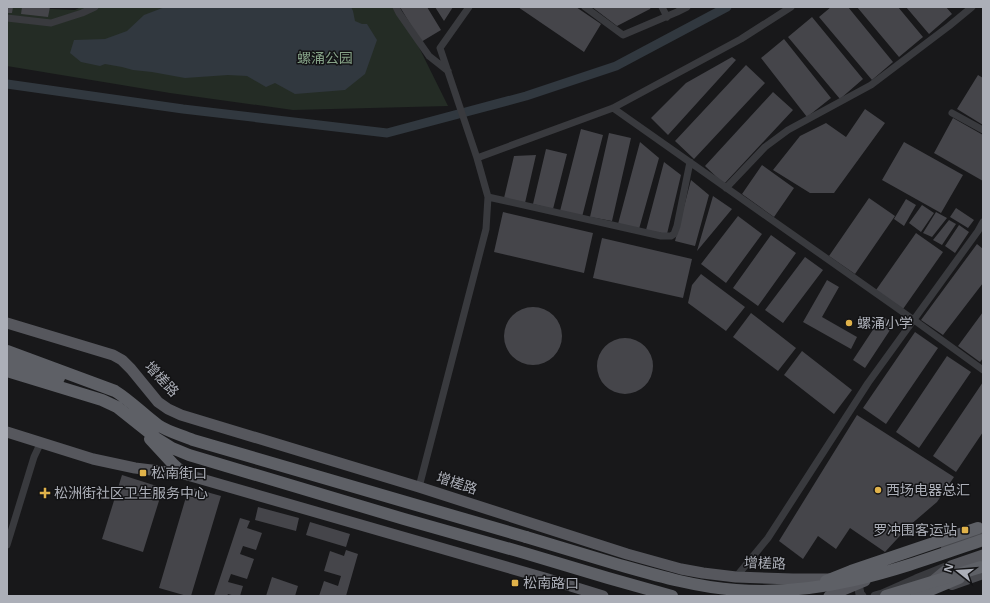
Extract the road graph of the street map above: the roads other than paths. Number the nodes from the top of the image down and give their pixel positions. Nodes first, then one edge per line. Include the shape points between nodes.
1 (95, 7) edge
2 (396, 7) edge
3 (469, 7) edge
4 (585, 7) edge
5 (662, 7) edge
6 (687, 7) edge
7 (791, 7) edge
8 (972, 7) edge
9 (81, 10) edge
10 (667, 17) junction
11 (7, 18) edge
12 (448, 71) junction
13 (612, 108) junction
14 (952, 113) dead end
15 (983, 130) edge
16 (477, 158) junction
17 (690, 162) junction
18 (726, 188) junction
19 (488, 197) junction
20 (983, 222) edge
21 (914, 320) junction
22 (7, 323) edge
23 (7, 351) edge
24 (7, 362) edge
25 (983, 370) edge
26 (7, 371) edge
27 (125, 397) junction
28 (134, 420) junction
29 (7, 432) edge
30 (41, 442) junction
31 (184, 474) junction
32 (419, 487) junction
33 (983, 526) edge
34 (983, 533) edge
35 (983, 540) edge
36 (7, 545) edge
37 (983, 546) edge
38 (916, 562) junction
39 (951, 566) junction
40 (983, 566) edge
41 (886, 571) junction
42 (698, 573) junction
43 (736, 577) junction
44 (858, 584) junction
45 (602, 596) edge
46 (672, 596) edge
47 (726, 596) edge
48 (792, 596) edge
49 (829, 596) edge
50 (862, 596) edge
51 (875, 596) edge
52 (886, 596) edge
53 (916, 596) edge
54 (922, 596) edge

1 - 9 street
2 - 12 street via 430,56
3 - 12 street via 440,48
4 - 10 street via 623,35
5 - 10 street
6 - 10 street
7 - 13 street via 741,39
8 - 18 street via 871,85 788,130 765,147
9 - 11 street via 51,23
12 - 16 street
13 - 16 street
13 - 17 street
14 - 15 street
16 - 19 street
17 - 18 street
17 - 19 street via 677,226 671,236 660,236
18 - 21 street
19 - 32 street via 486,229
20 - 21 street
21 - 25 street
21 - 43 street via 868,383 768,538
22 - 32 main road, 增槎路 via 113,355 131,369 158,402 181,415
23 - 27 highway, 增槎路
24 - 27 highway
26 - 28 highway via 102,400 117,407
27 - 35 highway, 增槎路, bridge via 158,425 193,440 673,580 755,591 818,587 864,579
28 - 31 highway
28 - 46 highway via 156,438 189,456
29 - 30 main road
30 - 31 main road via 128,467
30 - 36 street
31 - 45 main road
32 - 42 main road, 增槎路 via 627,554
33 - 48 highway, bridge via 851,571
34 - 38 main road via 950,545
37 - 38 main road, 增槎路 via 942,558
38 - 41 main road, 增槎路
39 - 40 main road
39 - 51 street
39 - 53 main road
40 - 52 highway, bridge
40 - 53 highway, bridge
40 - 54 main road
41 - 43 main road, 增槎路 via 840,578
41 - 44 main road
42 - 43 main road, 增槎路
42 - 47 main road via 720,586
44 - 49 main road
44 - 50 street

